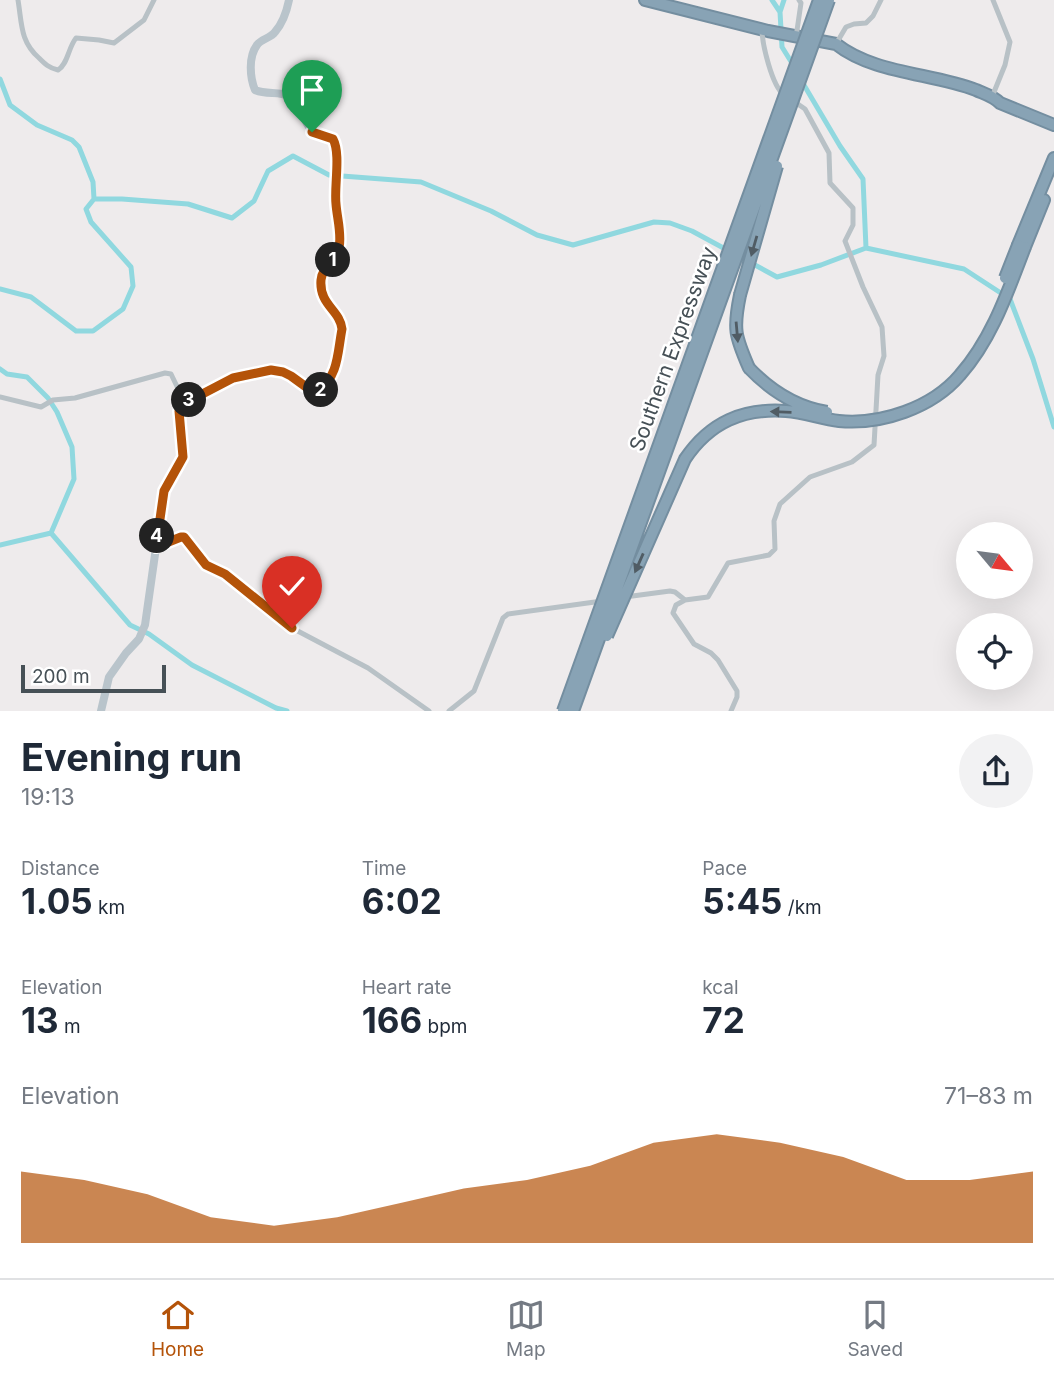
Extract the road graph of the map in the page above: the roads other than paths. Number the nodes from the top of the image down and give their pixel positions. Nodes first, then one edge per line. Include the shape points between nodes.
1 (18, 0) edge
2 (154, 0) edge
3 (289, 0) edge
4 (645, 0) edge
5 (818, 0) edge
6 (829, 0) edge
7 (881, 0) edge
8 (993, 0) edge
9 (800, 2) edge
10 (765, 30) junction
11 (793, 36) junction
12 (836, 44) junction
13 (799, 85) junction
14 (994, 97) junction
15 (1053, 124) edge
16 (1054, 158) edge
17 (1054, 175) edge
18 (1021, 246) junction
19 (0, 397) edge
20 (187, 402) junction
21 (156, 547) junction
22 (685, 600) junction
23 (101, 711) edge
24 (429, 711) edge
25 (449, 711) edge
26 (563, 711) edge
27 (575, 711) edge
28 (731, 711) edge

1 - 2 street via 29,50 58,71 76,38 114,43 144,20
3 - 20 street via 275,33 257,44 251,81 262,93 288,95 299,105 312,132 333,139 336,148 340,245 320,279 322,298 341,323 335,367 318,393 271,370 233,378
4 - 10 highway
5 - 9 street
5 - 26 highway, Southern Expressway, bridge
6 - 13 highway, Southern Expressway, bridge
7 - 12 street via 866,23 846,27
8 - 14 street via 1010,42
9 - 11 street
10 - 11 highway
10 - 22 street via 762,40 779,90 805,108 828,153 830,183 853,208 853,225 845,241 883,327 874,445 852,462 810,477 780,504 774,521 775,549 769,555 729,563 708,597
11 - 12 highway
12 - 14 highway via 872,64 959,83
13 -> 18 highway, bridge via 736,315 737,343 759,379 784,397 822,411 858,415 904,405 940,386 970,356
13 - 27 highway, Southern Expressway, bridge
14 - 15 highway
16 - 18 highway
17 - 18 highway
18 -> 27 highway, bridge via 985,340 961,375 933,398 879,419 856,422 787,411 754,411 725,421 694,446
19 - 20 street via 41,407 165,373 171,374
20 - 21 street via 179,411 183,457 164,491
21 - 23 street via 145,625 109,677
21 - 24 street via 184,537 206,565 225,574 292,628 368,668
22 - 25 street via 670,591 508,614 474,691
22 - 28 street via 673,613 694,644 718,660 737,691

